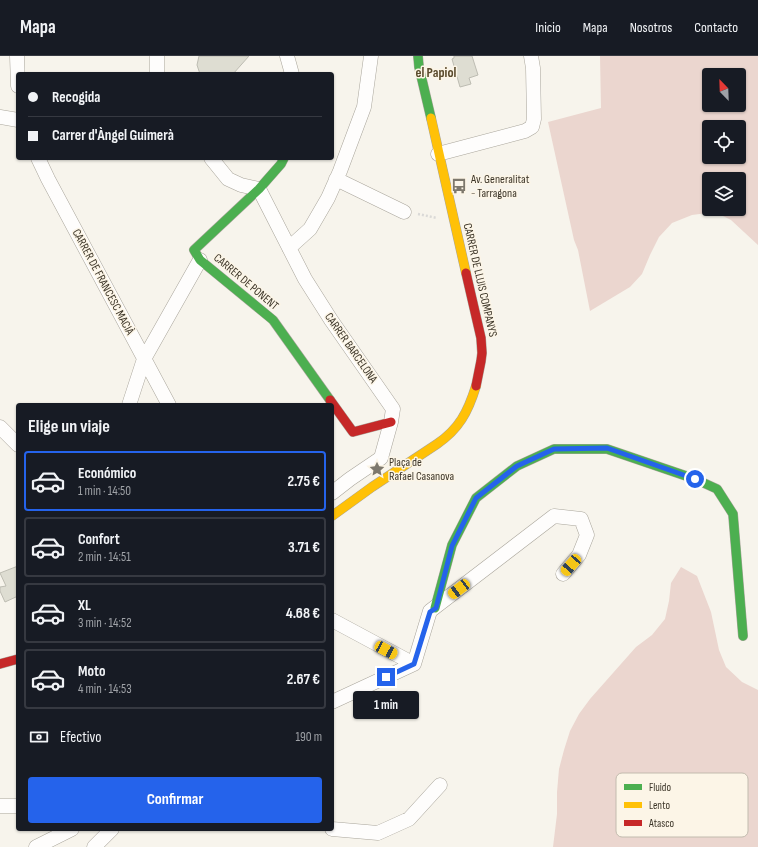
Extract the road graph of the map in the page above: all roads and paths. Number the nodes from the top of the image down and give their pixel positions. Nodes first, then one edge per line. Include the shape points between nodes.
1 (17, 56) edge
2 (158, 56) edge
3 (287, 56) edge
4 (371, 56) edge
5 (418, 56) edge
6 (530, 56) edge
7 (18, 72) edge
8 (157, 72) edge
9 (291, 72) edge
10 (0, 117) edge
11 (16, 120) edge
12 (438, 154) junction
13 (39, 160) edge
14 (213, 160) edge
15 (283, 160) edge
16 (336, 179) junction
17 (259, 189) junction
18 (404, 212) joint
19 (443, 219) dead end
20 (289, 248) junction
21 (200, 260) junction
22 (144, 359) junction
23 (130, 403) edge
24 (167, 403) edge
25 (332, 403) edge
26 (334, 406) edge
27 (391, 422) junction
28 (0, 427) edge
29 (16, 443) edge
30 (334, 491) edge
31 (334, 514) edge
32 (563, 574) dead end
33 (436, 608) junction
34 (334, 621) edge
35 (743, 636) dead end
36 (16, 660) edge
37 (0, 664) edge
38 (414, 664) junction
39 (334, 701) edge
40 (440, 785) dead end
41 (0, 806) edge
42 (16, 806) edge
43 (334, 829) edge
44 (68, 831) edge
45 (110, 831) edge
46 (36, 847) edge
47 (94, 847) edge

1 - 7 street
2 - 8 street
3 - 9 street
4 - 16 street via 364,107
5 - 12 street, CARRER DE LLUIS COMPANYS
6 - 12 street via 533,68 532,127
10 - 11 street
12 - 31 street, CARRER DE LLUIS COMPANYS via 481,338 480,370 466,410 458,425 444,439
13 - 22 street, CARRER DE FRANCESC MACIÀ
14 - 17 street via 228,178 241,185
15 - 17 street
16 - 18 street
16 - 20 street via 310,228
17 - 20 street, CARRER BARCELONA
17 - 21 street, CARRER DE PONENT via 194,250
18 - 19 path
20 - 27 street, CARRER BARCELONA via 331,320 393,409
21 - 22 street
21 - 25 street, CARRER DE PONENT via 273,320
22 - 23 street
22 - 24 street, CARRER DE FRANCESC MACIÀ
26 - 27 street, CARRER DE PONENT via 353,432
27 - 30 street, CARRER BARCELONA via 381,458
28 - 29 street
32 - 33 street via 579,555 587,536 581,520 554,516
33 - 35 street via 452,546 476,498 517,466 554,449 607,448 695,479 717,490 733,514
33 - 38 street via 430,612
34 - 38 street
36 - 37 street
38 - 39 street
40 - 43 street via 409,819 378,832
41 - 42 street
44 - 46 street
45 - 47 street

